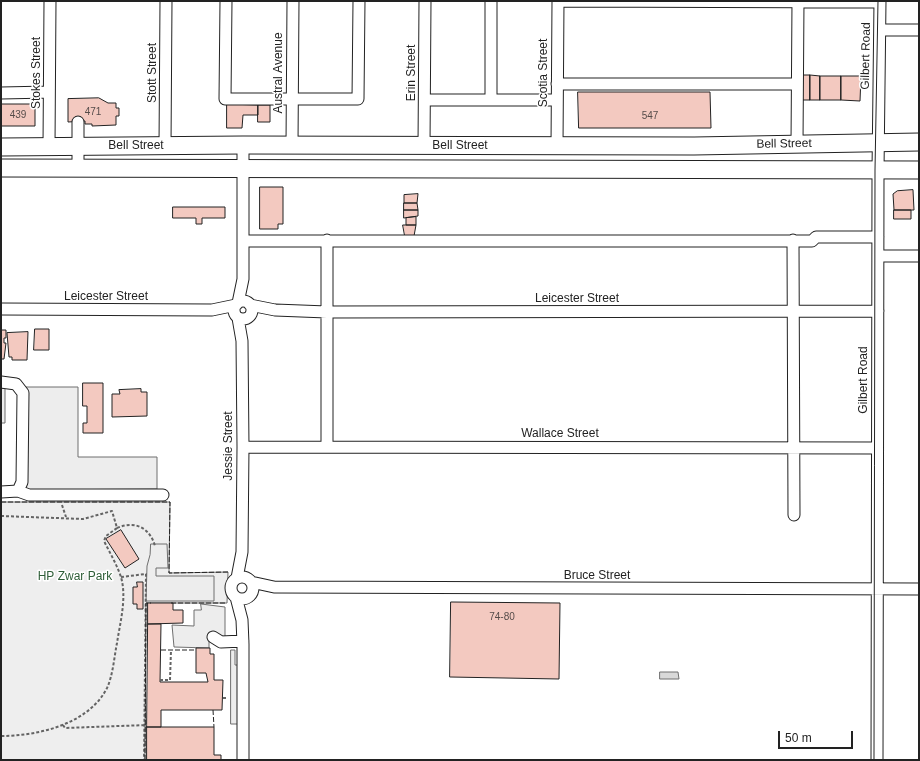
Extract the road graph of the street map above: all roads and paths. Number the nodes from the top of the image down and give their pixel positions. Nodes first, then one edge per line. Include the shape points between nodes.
1 (50, 1) edge
2 (166, 1) edge
3 (226, 1) edge
4 (293, 1) edge
5 (359, 1) edge
6 (425, 1) edge
7 (491, 1) edge
8 (558, 1) edge
9 (798, 1) edge
10 (880, 1) edge
11 (880, 30) junction
12 (919, 30) edge
13 (557, 84) junction
14 (797, 84) junction
15 (1, 92) edge
16 (49, 92) junction
17 (292, 99) junction
18 (424, 100) junction
19 (491, 100) junction
20 (557, 100) junction
21 (78, 122) dead end
22 (878, 142) junction
23 (919, 142) edge
24 (797, 144) junction
25 (243, 145) junction
26 (292, 145) junction
27 (49, 146) junction
28 (78, 146) junction
29 (165, 146) junction
30 (424, 146) junction
31 (557, 146) junction
32 (1, 147) edge
33 (78, 167) junction
34 (1, 168) edge
35 (243, 168) junction
36 (878, 170) junction
37 (919, 170) edge
38 (878, 237) junction
39 (327, 240) junction
40 (793, 240) junction
41 (243, 241) junction
42 (878, 256) junction
43 (919, 256) edge
44 (1, 309) edge
45 (243, 310) junction
46 (878, 311) junction
47 (327, 312) junction
48 (794, 312) junction
49 (1, 382) edge
50 (243, 447) junction
51 (327, 447) junction
52 (795, 448) junction
53 (877, 448) junction
54 (18, 491) junction
55 (1, 492) edge
56 (163, 495) dead end
57 (794, 515) dead end
58 (1, 516) edge
59 (117, 528) junction
60 (155, 546) dead end
61 (121, 577) junction
62 (247, 586) junction
63 (877, 589) junction
64 (919, 589) edge
65 (236, 597) junction
66 (242, 620) junction
67 (213, 637) dead end
68 (243, 642) junction
69 (171, 650) dead end
70 (160, 680) dead end
71 (222, 698) dead end
72 (228, 698) dead end
73 (63, 725) junction
74 (146, 725) junction
75 (1, 736) edge
76 (144, 760) edge
77 (243, 760) edge
78 (877, 760) edge

1 - 16 street, Stokes Street
2 - 29 street, Stott Street
3 - 17 street via 225,99
4 - 17 street, Austral Avenue
5 - 17 street via 358,99
6 - 18 street, Erin Street
7 - 19 street
8 - 9 street
8 - 13 street, Scotia Street
9 - 10 street
9 - 14 street
10 - 11 street, Gilbert Road
11 - 12 street
11 - 22 street, Gilbert Road
13 - 14 street
13 - 20 street, Scotia Street
14 - 24 street
15 - 16 street
16 - 27 street, Stokes Street
17 - 26 street, Austral Avenue
18 - 19 street
18 - 30 street, Erin Street
19 - 20 street
20 - 31 street, Scotia Street
21 - 28 street
22 - 23 highway, Bell Street
22 - 24 highway, Bell Street
22 - 36 street, Gilbert Road
24 - 31 highway, Bell Street
25 - 26 highway, Bell Street
25 - 29 highway, Bell Street
25 - 35 street, Jessie Street
26 - 30 highway, Bell Street
27 - 28 highway, Bell Street
27 - 32 highway, Bell Street
28 - 29 highway, Bell Street
28 - 33 street
30 - 31 highway, Bell Street
33 - 34 highway, Bell Street
33 - 35 highway, Bell Street
35 - 36 highway, Bell Street
35 - 41 street, Jessie Street
36 - 37 highway, Bell Street
36 - 38 street, Gilbert Road
38 - 40 street via 816,237 812,241
38 - 42 street, Gilbert Road
39 - 40 street
39 - 41 street
39 - 47 street
40 - 48 street
41 - 45 street, Jessie Street
42 - 43 street
42 - 46 street, Gilbert Road
44 - 45 street, Leicester Street
45 - 47 street, Leicester Street
45 - 50 street, Jessie Street
46 - 48 street, Leicester Street
46 - 53 street, Gilbert Road
47 - 48 street, Leicester Street
47 - 51 street
48 - 52 street
49 - 54 street via 16,384 23,393 22,477
50 - 51 street, Wallace Street
50 - 62 street, Jessie Street via 242,552
51 - 52 street, Wallace Street
52 - 53 street, Wallace Street
52 - 57 street
53 - 63 street, Gilbert Road
54 - 55 street
54 - 56 street via 40,495
58 - 59 path via 83,519 112,511
59 - 60 path via 123,525 138,525 150,532
59 - 61 path via 106,536 104,541
61 - 73 path via 122,612 107,687 99,701 86,713
61 - 74 path via 146,574
62 - 63 street, Bruce Street via 617,590
62 - 65 street, Bruce Street via 242,598
62 - 65 street, Jessie Street via 232,583 231,588
62 - 66 street, Jessie Street
63 - 64 street, Bruce Street
63 - 78 street, Gilbert Road
65 - 66 street, Jessie Street
66 - 68 street, Jessie Street
67 - 68 street via 221,642
68 - 77 street, Jessie Street
69 - 70 path via 170,680
71 - 72 path
73 - 74 path via 66,728
73 - 75 path via 26,734
74 - 76 path

